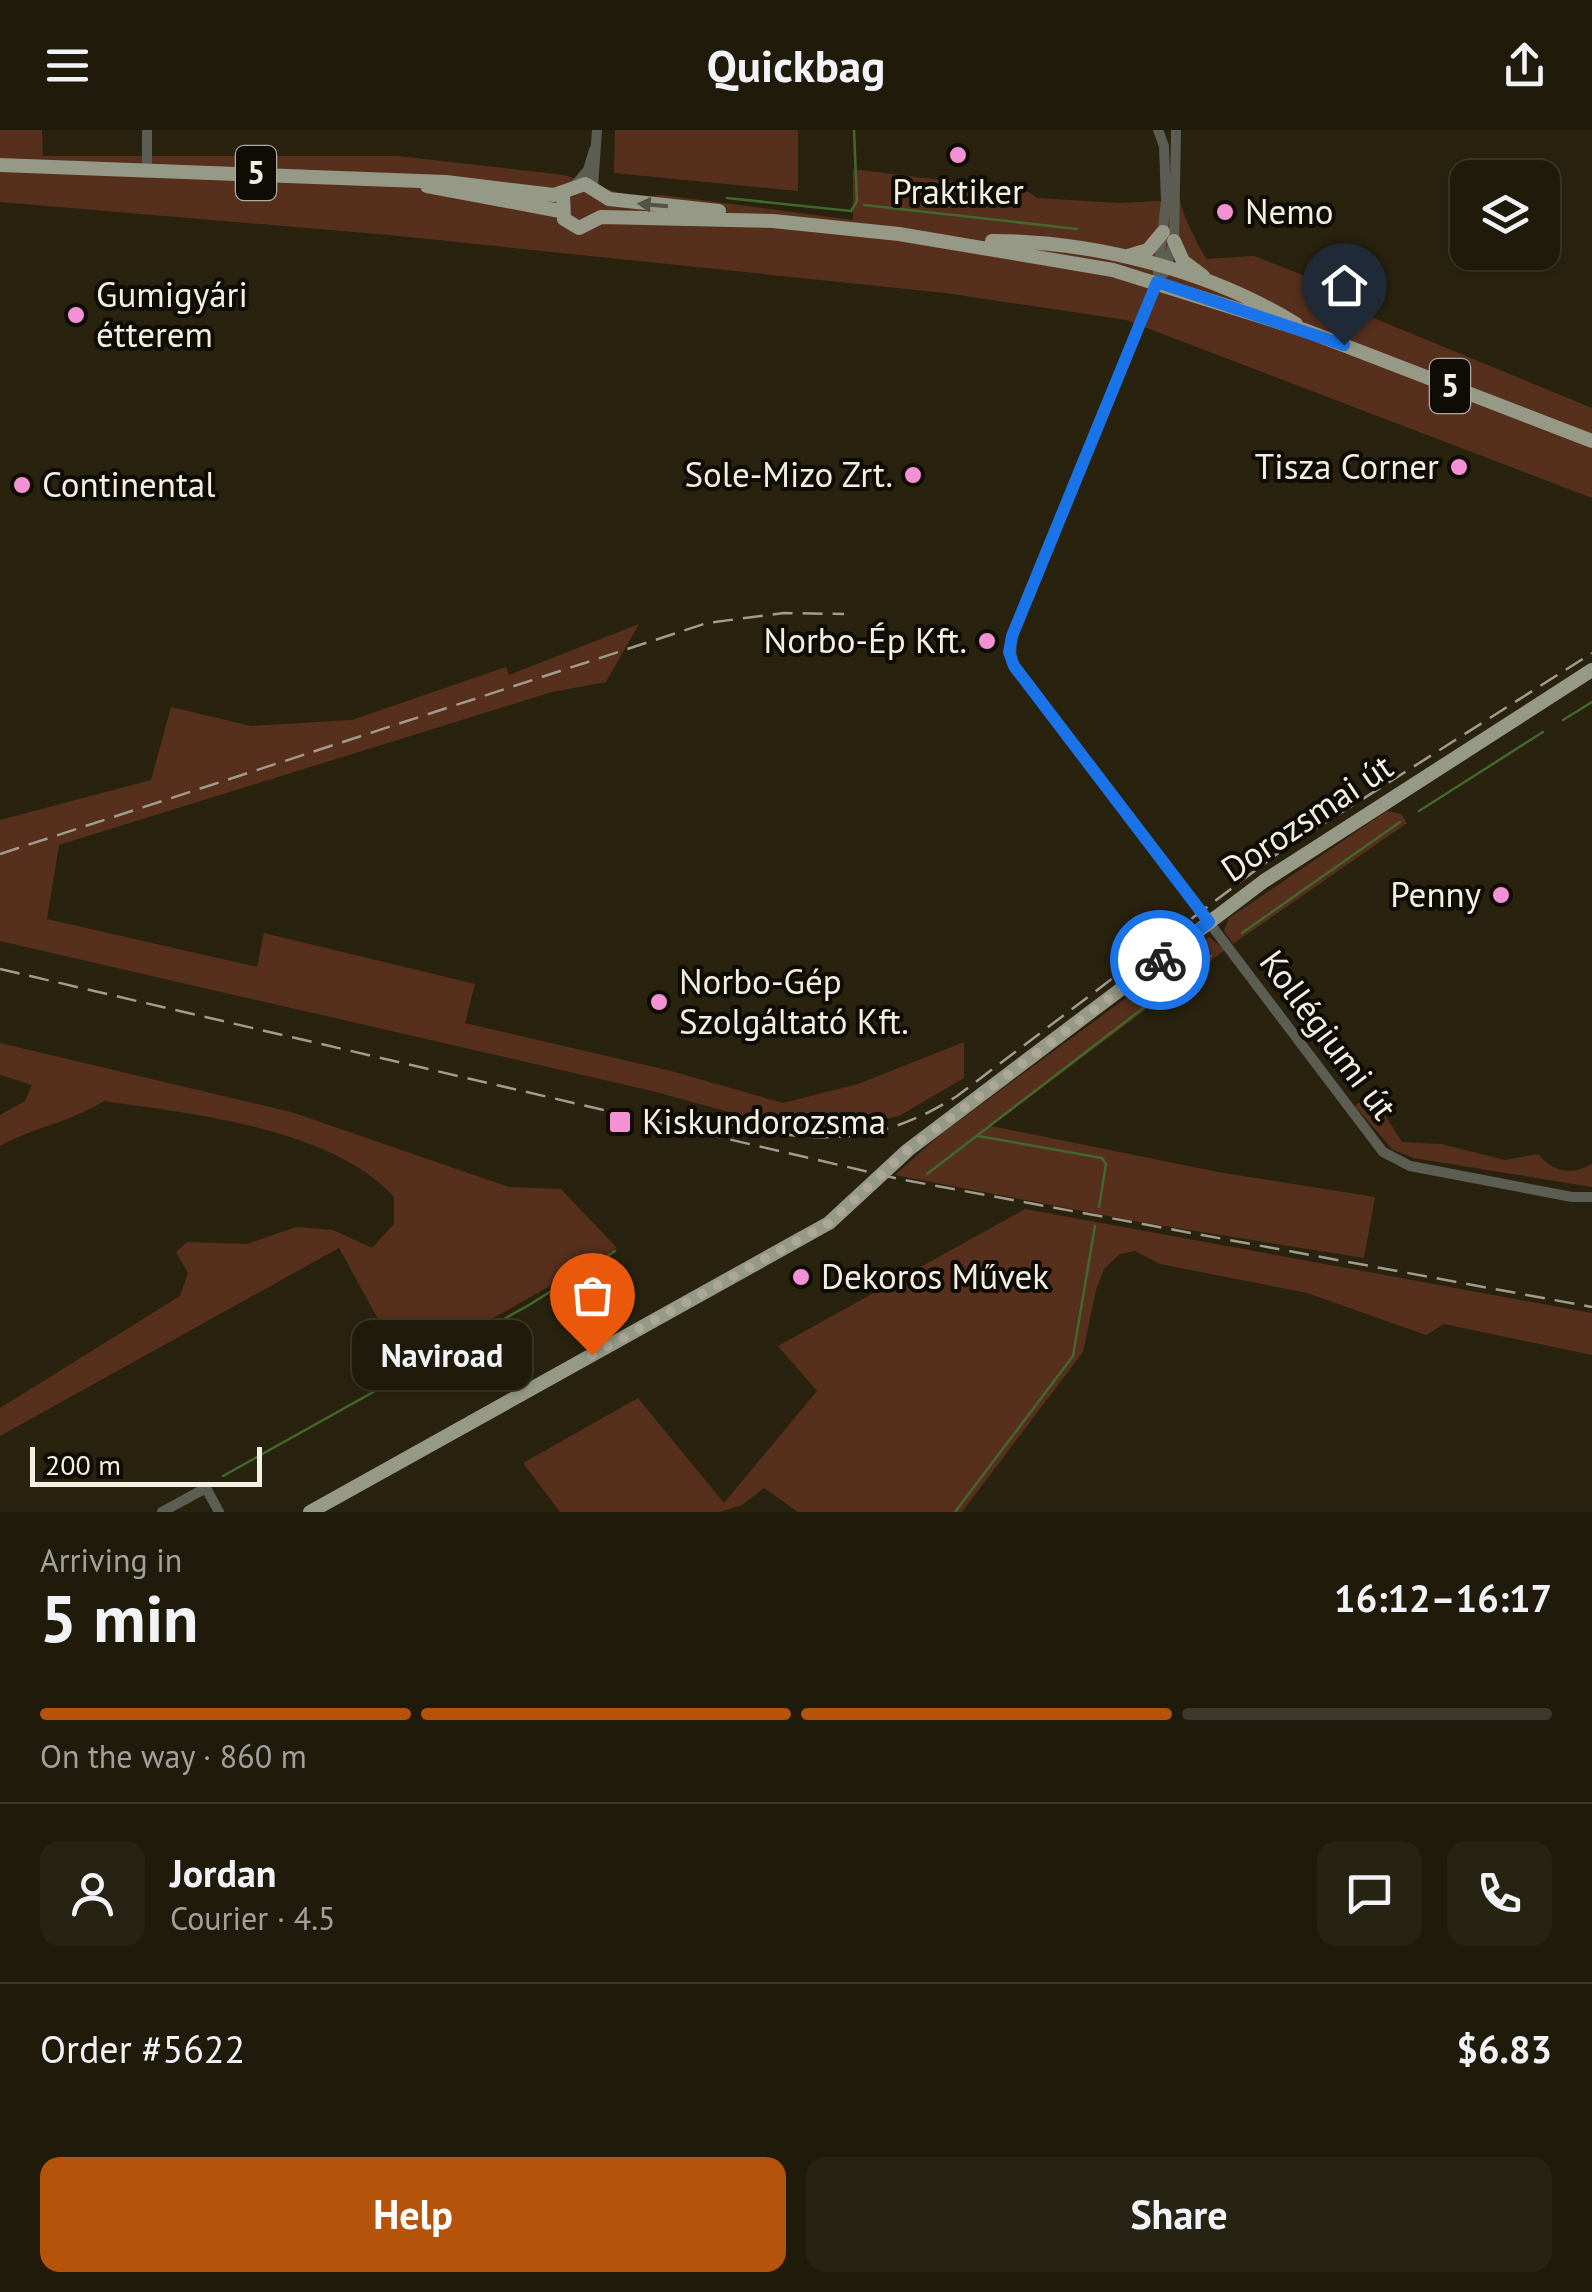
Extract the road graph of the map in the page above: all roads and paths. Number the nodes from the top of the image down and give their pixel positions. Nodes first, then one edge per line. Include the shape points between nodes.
1 (147, 130) edge
2 (1158, 130) edge
3 (1176, 130) edge
4 (597, 135) edge
5 (0, 165) edge
6 (147, 170) junction
7 (416, 183) junction
8 (576, 184) junction
9 (598, 192) junction
10 (563, 194) junction
11 (560, 212) junction
12 (601, 217) junction
13 (773, 221) junction
14 (1168, 237) junction
15 (956, 241) junction
16 (1124, 257) junction
17 (1161, 273) junction
18 (1224, 290) junction
19 (1307, 331) junction
20 (1592, 441) edge
21 (1592, 670) edge
22 (1209, 922) junction
23 (1592, 1197) edge
24 (162, 1512) edge
25 (219, 1512) edge
26 (310, 1512) edge

1 - 6 street
2 - 14 street
3 - 14 street
4 - 8 street via 588,170
4 - 9 street
5 - 6 main road, 5
6 - 7 main road, 5
7 - 10 main road, 5
7 - 11 main road, 5
8 - 9 main road, 5
8 - 10 main road
9 - 12 main road
13 -> 9 main road, 5
10 - 11 main road
11 - 12 main road, 5 via 578,228
12 - 13 main road, 5
13 - 15 main road, 5
14 - 16 main road
14 - 17 street
14 - 18 main road via 1191,269
15 - 16 main road, 5 via 1025,241
15 - 17 main road, 5
16 - 17 main road, 5
17 - 18 main road, 5
17 - 19 main road, 5
17 - 22 street, Kollégiumi út via 1009,652
18 - 19 main road, 5
19 - 20 main road, 5
21 - 22 main road, Dorozsmai út via 1348,823
22 - 23 street, Kollégiumi út via 1383,1152 1410,1166
22 - 26 main road, Dorozsmai út via 908,1150 829,1223
24 - 25 street via 206,1488

